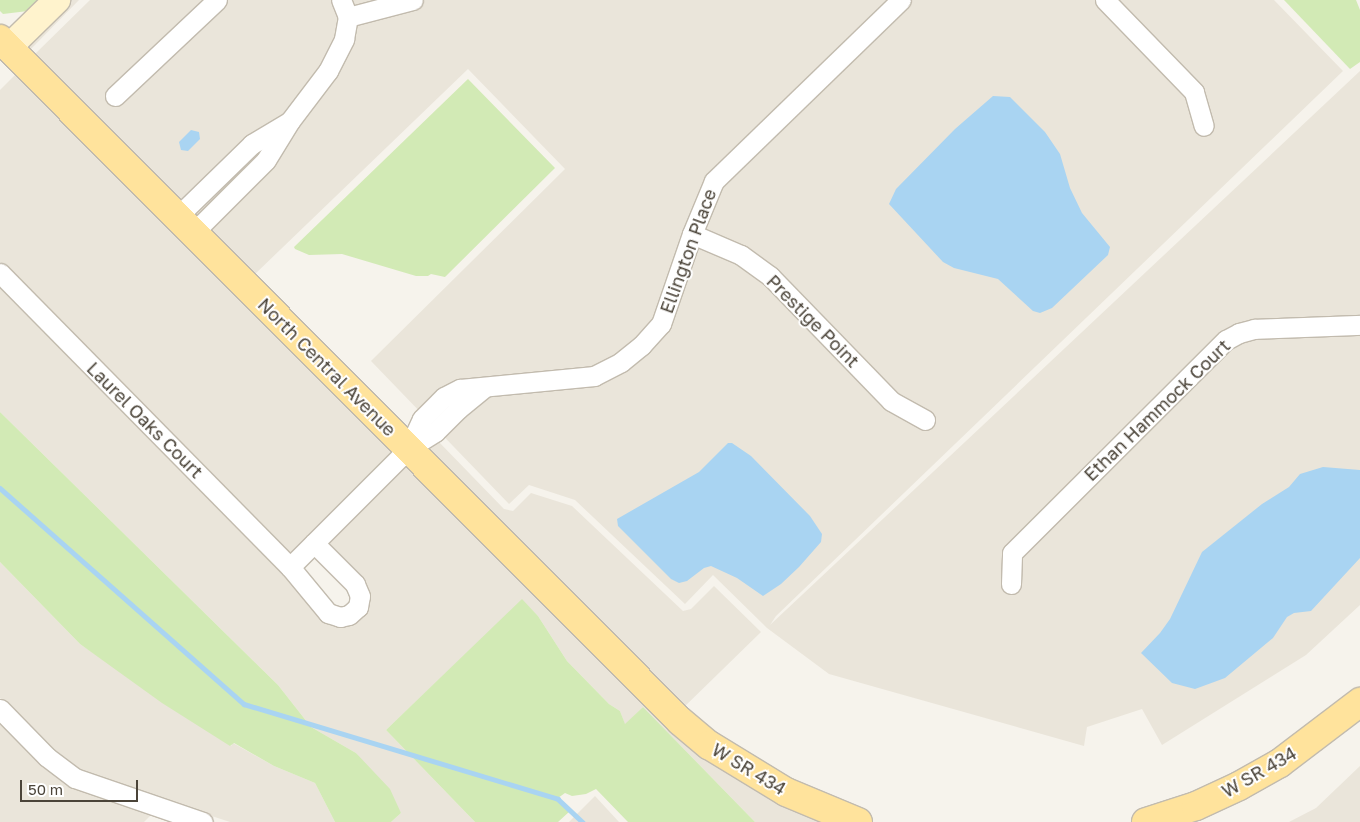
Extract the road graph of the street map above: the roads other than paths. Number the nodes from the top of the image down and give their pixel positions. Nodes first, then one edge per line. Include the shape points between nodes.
1 (57, 0) edge
2 (217, 0) edge
3 (413, 0) edge
4 (901, 0) edge
5 (1106, 0) edge
6 (344, 8) edge
7 (3, 48) edge
8 (115, 96) dead end
9 (1204, 126) dead end
10 (185, 225) junction
11 (692, 234) junction
12 (0, 273) edge
13 (1360, 325) edge
14 (925, 420) dead end
15 (408, 449) junction
16 (314, 543) junction
17 (290, 567) junction
18 (1011, 584) dead end
19 (652, 696) joint
20 (1360, 702) edge
21 (0, 709) edge
22 (162, 816) edge
23 (203, 822) edge
24 (858, 822) edge
25 (1146, 822) edge

1 - 7 street
2 - 8 street
3 - 6 street
4 - 11 street, Ellington Place via 714,181
5 - 9 street via 1194,92
6 - 10 street via 344,39 328,71 290,121 266,160
7 - 10 main road, North Central Avenue
10 - 15 main road, North Central Avenue
11 - 14 street, Prestige Point via 741,254 770,276 891,402
11 - 15 street, Ellington Place via 661,324 621,362 594,376 484,388 435,432
12 - 17 street, Laurel Oaks Court
13 - 18 street, Ethan Hammock Court via 1254,329 1226,340 1012,553
15 - 16 street
15 - 19 main road, North Central Avenue
16 - 17 street
16 - 17 street, Laurel Oaks Court via 355,584 360,596 358,607 349,615 340,617 328,613
19 - 24 main road, W SR 434 via 709,745 745,769 786,792
20 - 25 main road, W SR 434 via 1280,763 1239,786 1196,806
21 - 22 street via 47,757 75,778
22 - 23 street

